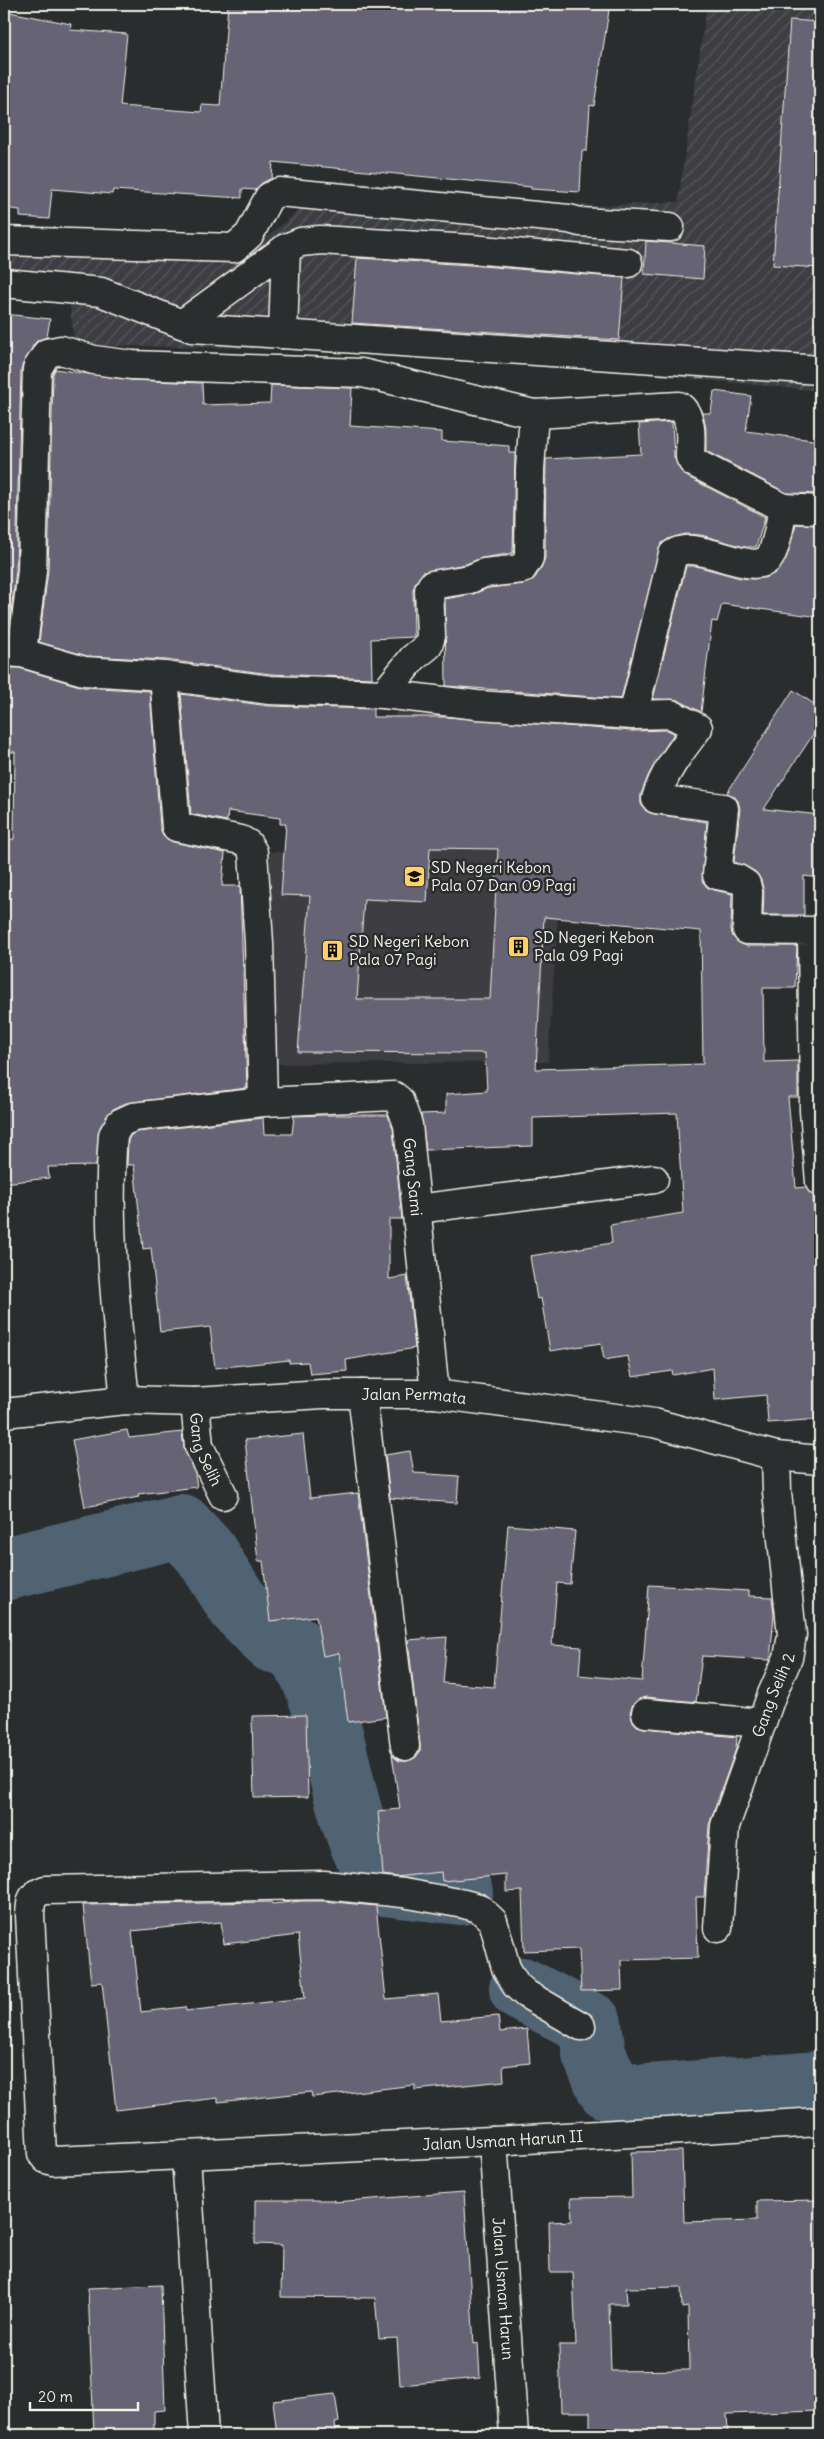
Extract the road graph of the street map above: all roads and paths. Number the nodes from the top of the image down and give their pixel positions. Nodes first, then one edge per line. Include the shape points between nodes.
1 (670, 227) dead end
2 (4, 241) edge
3 (286, 248) junction
4 (628, 263) dead end
5 (4, 283) edge
6 (182, 324) junction
7 (283, 334) junction
8 (820, 370) edge
9 (534, 414) junction
10 (783, 508) junction
11 (820, 510) edge
12 (13, 652) edge
13 (164, 676) junction
14 (384, 694) junction
15 (633, 715) junction
16 (263, 1102) junction
17 (654, 1179) dead end
18 (820, 1182) edge
19 (417, 1210) junction
20 (362, 1394) junction
21 (435, 1394) junction
22 (125, 1400) junction
23 (195, 1402) junction
24 (4, 1413) edge
25 (776, 1456) junction
26 (820, 1460) edge
27 (223, 1495) dead end
28 (646, 1713) dead end
29 (762, 1724) junction
30 (405, 1746) dead end
31 (718, 1928) dead end
32 (581, 2026) dead end
33 (820, 2122) edge
34 (493, 2141) junction
35 (186, 2156) junction
36 (204, 2435) edge
37 (514, 2435) edge

1 - 2 street via 580,222 279,192 269,197 249,235 234,248
3 - 4 street via 320,240
3 - 6 street
3 - 7 street
5 - 6 street via 101,292
6 - 7 street via 192,328
7 - 8 street
9 - 10 street via 679,406 688,418 690,458 693,462
9 - 12 street via 362,373 132,365 94,360 61,350 47,353 37,368 32,570
9 - 14 street via 527,564 522,569 432,584 429,590 431,636 428,646 413,658
10 - 11 street
10 - 15 street via 772,555 762,563 750,564 691,548 680,549 673,554
12 - 13 street via 84,671
13 - 14 street via 270,690
13 - 16 street via 176,827 241,840 254,852
14 - 15 street via 477,705
15 - 18 street via 671,714 698,728 681,750 656,799 724,808 717,875 746,884 747,930 812,931 814,1111
16 - 19 street, Gang Sami via 394,1096 399,1100 408,1125
16 - 22 street via 133,1118 120,1123 113,1135 112,1270
17 - 19 street
19 - 21 street, Gang Sami
20 - 21 street, Jalan Permata
20 - 23 street, Jalan Permata
20 - 30 street
21 - 25 street, Jalan Permata via 654,1423
22 - 23 street, Jalan Permata
22 - 24 street, Jalan Permata
23 - 27 street, Gang Selih via 199,1446
25 - 26 street, Jalan Permata
25 - 29 street, Gang Selih 2 via 792,1635 788,1658
28 - 29 street
29 - 31 street, Gang Selih 2 via 725,1826
32 - 35 street, Jalan Usman Harun II via 516,1985 506,1968 493,1921 479,1908 464,1904 403,1893 324,1885 45,1890 36,1893 32,1896 30,1915 42,2154 53,2161
33 - 34 street, Jalan Usman Harun II
34 - 35 street, Jalan Usman Harun II
34 - 37 street, Jalan Usman Harun
35 - 36 street

